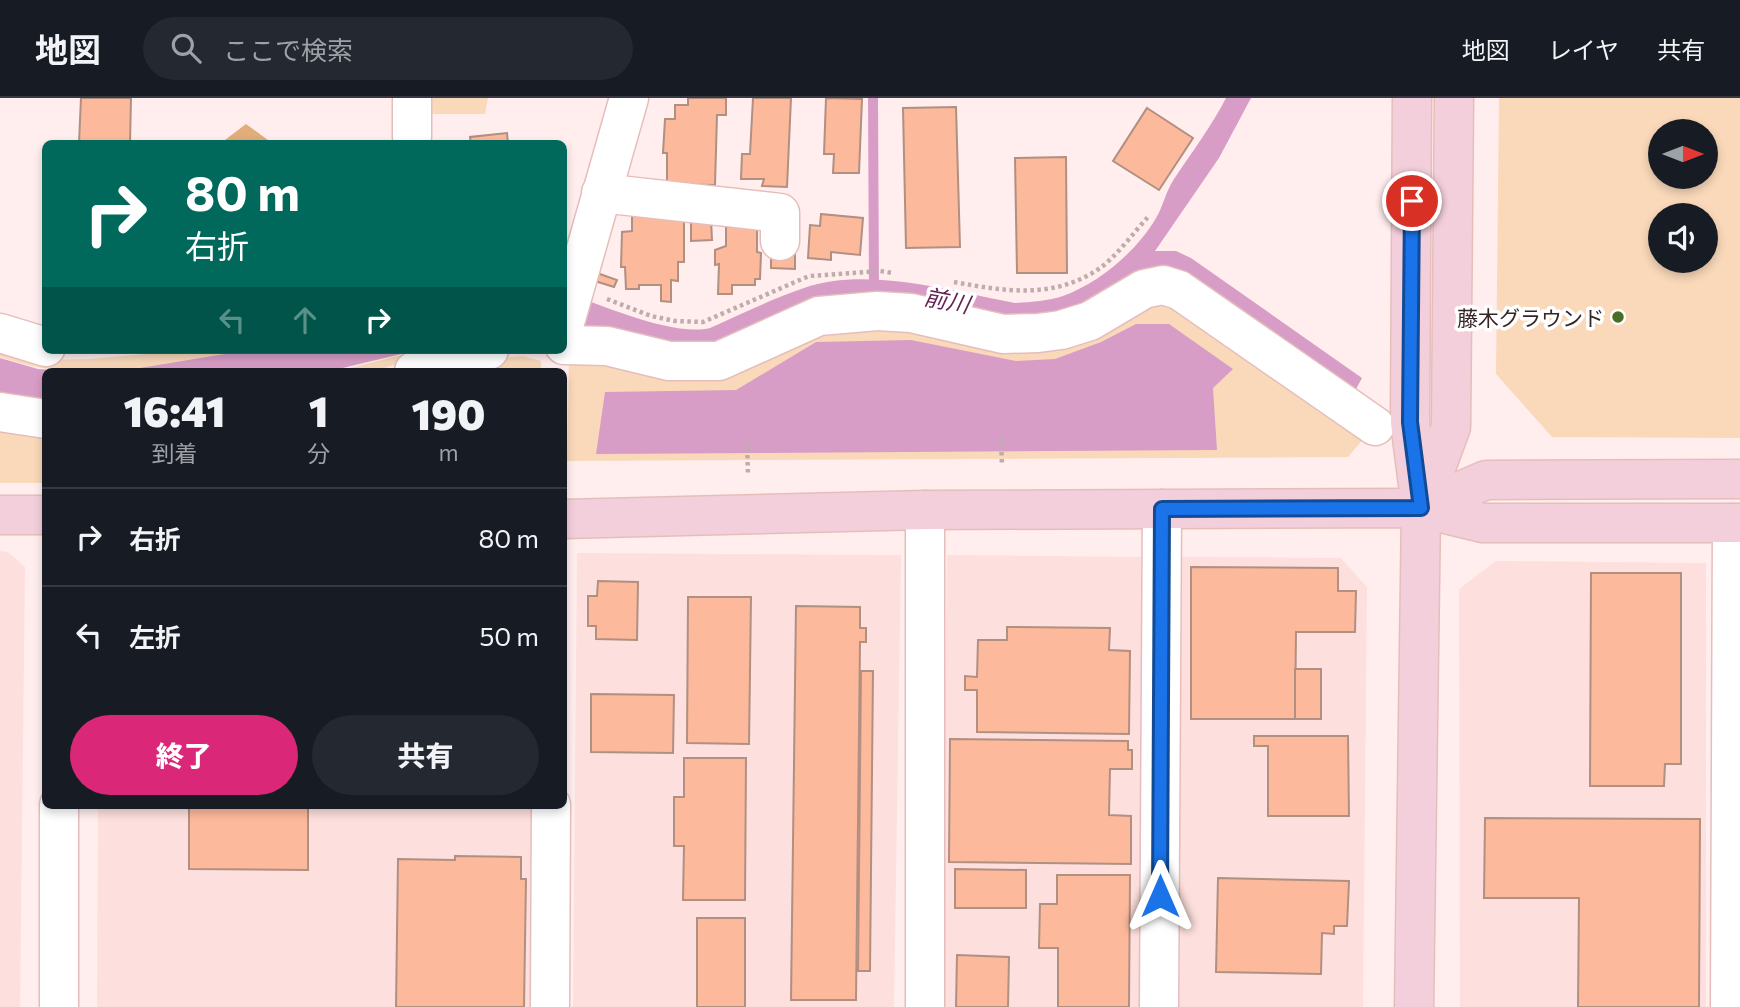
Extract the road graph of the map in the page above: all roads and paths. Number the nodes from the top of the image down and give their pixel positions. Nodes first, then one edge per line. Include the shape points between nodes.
1 (412, 98) edge
2 (629, 98) edge
3 (1412, 98) edge
4 (1454, 98) edge
5 (412, 137) dead end
6 (601, 192) junction
7 (780, 241) dead end
8 (569, 293) edge
9 (0, 333) edge
10 (567, 345) edge
11 (42, 346) edge
12 (475, 354) edge
13 (425, 368) edge
14 (0, 412) edge
15 (42, 418) edge
16 (1375, 426) dead end
17 (1002, 438) dead end
18 (747, 441) dead end
19 (1002, 466) dead end
20 (748, 475) dead end
21 (1740, 479) edge
22 (1421, 508) junction
23 (1162, 509) junction
24 (925, 510) junction
25 (0, 514) edge
26 (42, 515) edge
27 (567, 519) edge
28 (1736, 523) edge
29 (60, 809) edge
30 (551, 809) edge
31 (59, 1007) edge
32 (550, 1007) edge
33 (925, 1007) edge
34 (1159, 1007) edge
35 (1414, 1007) edge
36 (1730, 1007) edge

1 - 5 street
2 - 6 street
3 - 22 street via 1410,422
4 - 22 street via 1451,427
6 - 7 street via 780,213
6 - 8 street
9 - 11 street
10 - 16 street via 607,346 668,361 719,361 819,316 877,311 911,313 1003,334 1038,333 1090,321 1144,289 1163,285 1179,290
12 - 13 street
14 - 15 street
17 - 19 path
18 - 20 path
21 - 22 street via 1486,480
22 - 23 street
22 - 28 street via 1483,523
22 - 35 street
23 - 24 street
23 - 34 street
24 - 27 street
24 - 33 street
25 - 26 street
28 - 36 street
29 - 31 street
30 - 32 street

